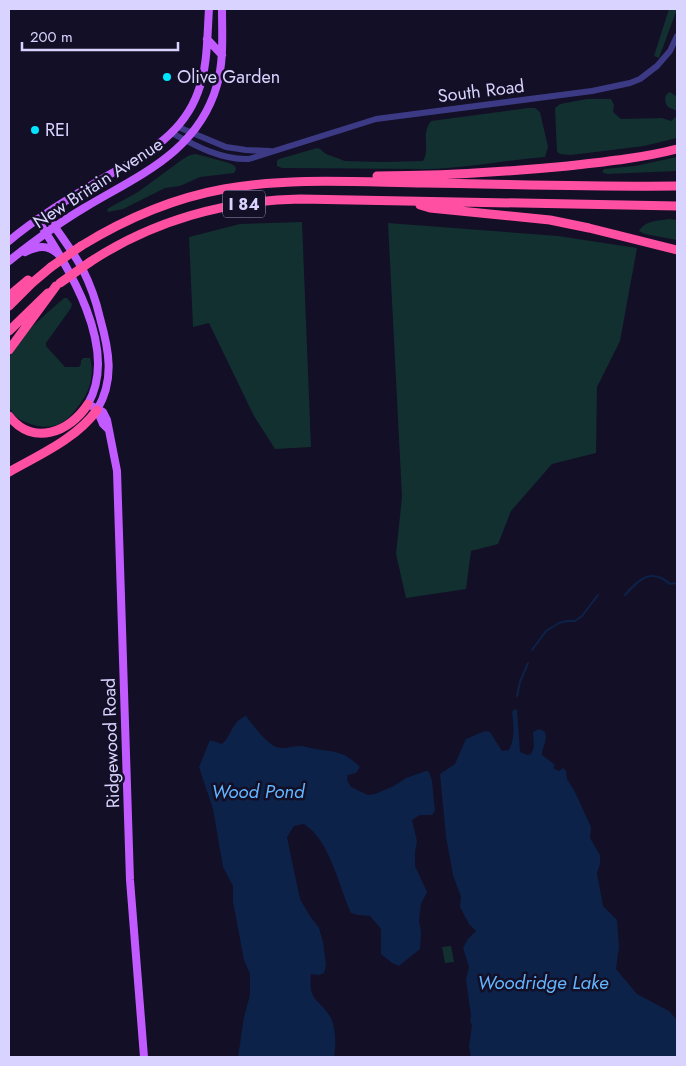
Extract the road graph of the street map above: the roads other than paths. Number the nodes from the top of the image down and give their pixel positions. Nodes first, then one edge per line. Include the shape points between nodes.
1 (209, 9) edge
2 (222, 9) edge
3 (677, 36) edge
4 (207, 39) junction
5 (222, 55) junction
6 (175, 130) junction
7 (192, 134) junction
8 (186, 141) junction
9 (677, 149) edge
10 (271, 151) junction
11 (332, 181) junction
12 (677, 186) edge
13 (410, 201) junction
14 (677, 206) edge
15 (45, 214) junction
16 (37, 219) junction
17 (54, 227) junction
18 (46, 233) junction
19 (9, 241) edge
20 (677, 250) edge
21 (61, 258) junction
22 (12, 259) edge
23 (49, 269) junction
24 (58, 285) junction
25 (9, 296) edge
26 (9, 306) edge
27 (9, 331) edge
28 (9, 350) edge
29 (88, 404) junction
30 (97, 410) junction
31 (9, 416) edge
32 (9, 472) edge
33 (144, 1057) edge

1 - 4 main road, New Britain Avenue
2 - 5 main road, New Britain Avenue
3 - 10 street, South Road via 657,66 630,83 592,92 376,119
4 - 5 main road
4 - 6 main road, New Britain Avenue via 201,85 193,104
5 - 7 main road, New Britain Avenue via 213,97
6 - 7 street, South Road
6 - 8 street, South Road
6 - 15 main road, New Britain Avenue via 150,152
7 - 8 main road, New Britain Avenue
7 - 10 street, South Road via 226,148
8 - 10 street, South Road via 240,159 256,158
8 - 17 main road, New Britain Avenue via 162,162
9 - 11 highway via 574,165 457,174 365,176
11 - 12 highway, I 84
11 - 23 highway, I 84, bridge via 263,184 202,194 140,215 106,231
13 - 14 highway, I 84
13 - 20 highway via 430,208 550,220
13 - 24 highway, I 84, bridge via 258,202 193,215 117,245
15 - 16 main road, New Britain Avenue
15 - 17 main road
16 - 18 main road
16 - 19 main road, New Britain Avenue
17 - 18 main road, New Britain Avenue
17 - 30 main road via 90,286 108,349 108,379
18 - 21 main road
18 - 22 main road, New Britain Avenue
21 - 22 main road via 42,246
21 - 29 main road via 84,306 98,348 98,375
23 - 25 highway
23 - 26 highway, I 84
24 - 27 highway, I 84
24 - 28 highway
29 - 30 main road, Ridgewood Road
29 - 31 highway via 70,424 49,433 26,430
30 - 32 highway via 69,437
30 - 33 main road, Ridgewood Road via 108,422 119,491 130,873

